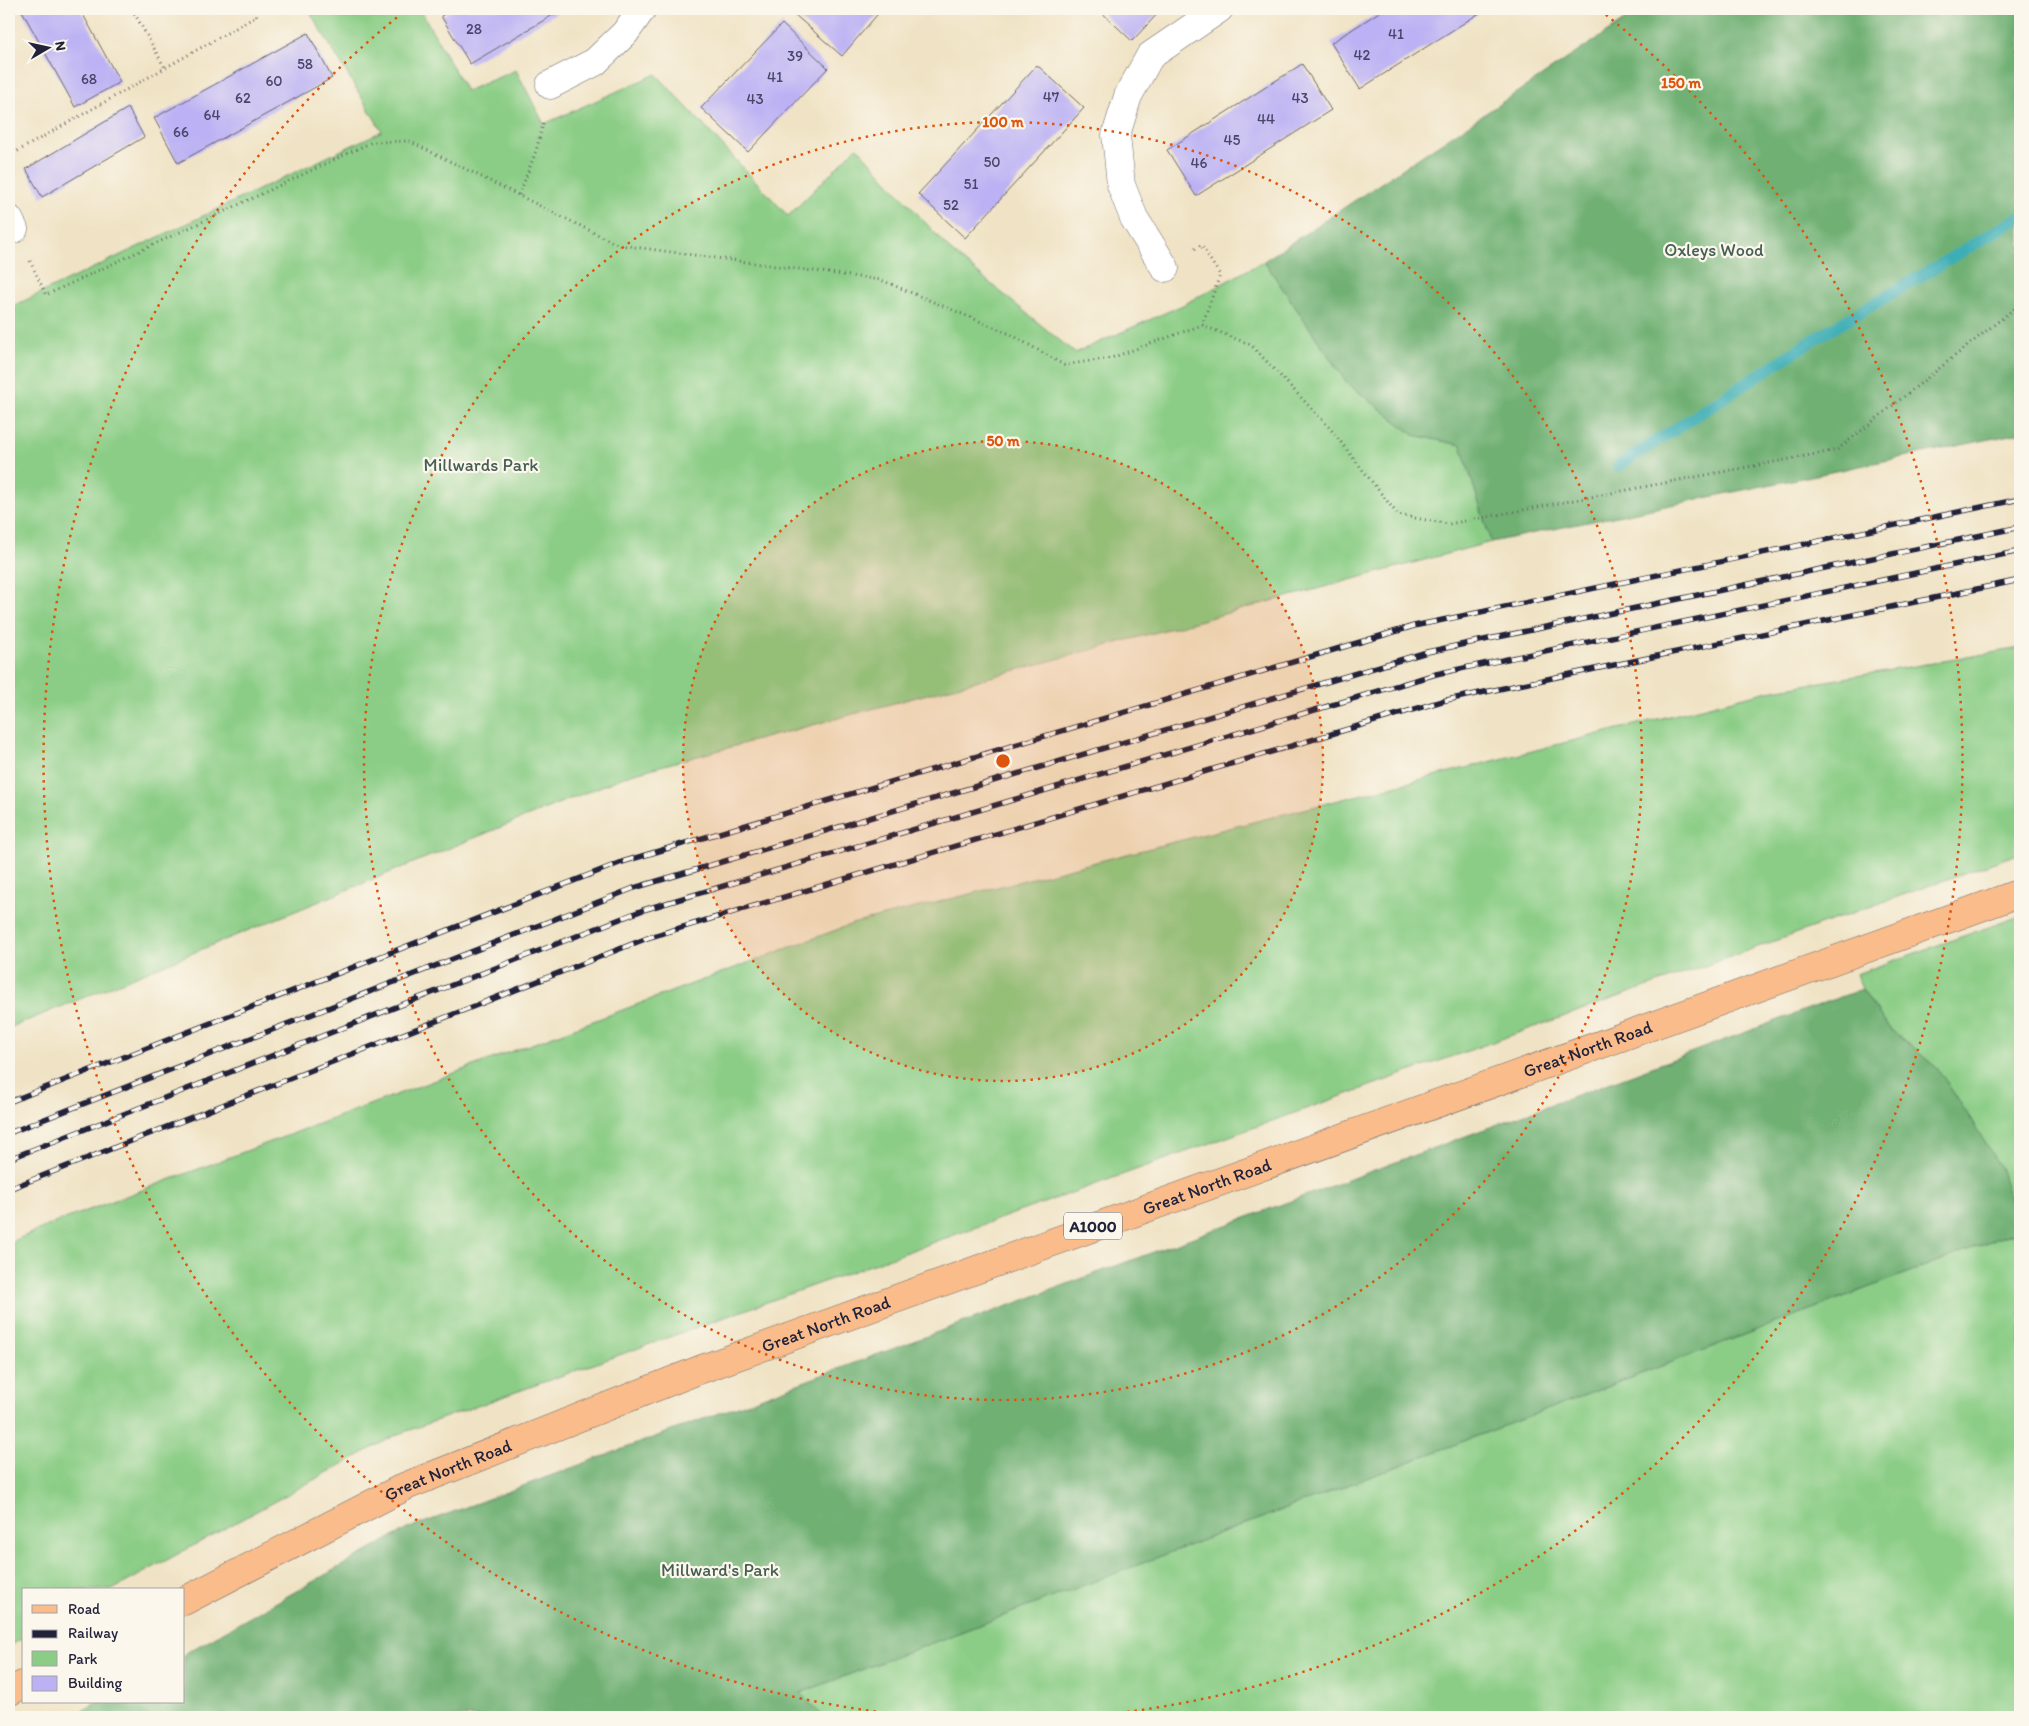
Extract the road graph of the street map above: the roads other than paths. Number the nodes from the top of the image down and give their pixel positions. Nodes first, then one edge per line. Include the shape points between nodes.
1 (642, 9) edge
2 (1219, 9) edge
3 (550, 84) dead end
4 (1165, 268) dead end
5 (2020, 893) edge
6 (185, 1600) edge
7 (22, 1685) edge
8 (9, 1692) edge

1 - 3 street via 625,33 595,62
2 - 4 street via 1150,56 1128,96 1116,135 1121,185 1134,218
5 - 6 main road, Great North Road / A1000 via 699,1370 406,1486
7 - 8 main road

